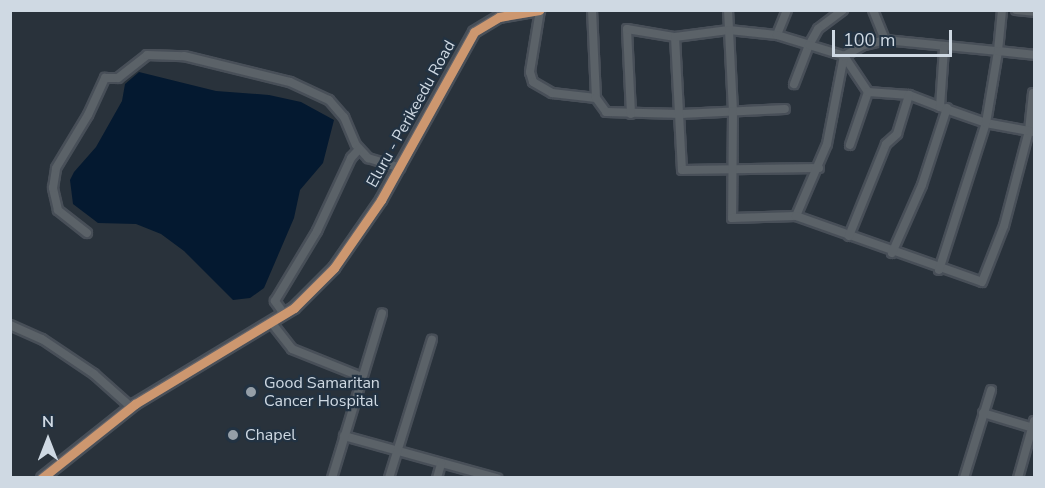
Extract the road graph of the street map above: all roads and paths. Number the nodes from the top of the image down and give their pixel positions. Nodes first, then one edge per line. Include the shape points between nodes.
1 (540, 10) edge
2 (592, 10) edge
3 (728, 10) edge
4 (787, 10) edge
5 (843, 10) edge
6 (873, 10) edge
7 (1002, 10) edge
8 (1016, 10) edge
9 (1035, 12) edge
10 (511, 13) edge
11 (729, 30) junction
12 (777, 35) junction
13 (675, 37) junction
14 (885, 40) junction
15 (809, 45) junction
16 (944, 48) junction
17 (998, 51) junction
18 (1035, 55) edge
19 (844, 56) junction
20 (1035, 83) edge
21 (794, 84) dead end
22 (868, 92) junction
23 (1034, 93) edge
24 (909, 95) junction
25 (596, 98) junction
26 (944, 108) junction
27 (785, 109) dead end
28 (733, 111) junction
29 (631, 114) junction
30 (681, 114) junction
31 (986, 123) junction
32 (1032, 131) edge
33 (850, 144) dead end
34 (359, 149) junction
35 (400, 168) junction
36 (819, 168) junction
37 (732, 169) junction
38 (796, 216) junction
39 (87, 232) dead end
40 (849, 236) junction
41 (892, 253) junction
42 (939, 270) junction
43 (382, 313) dead end
44 (284, 314) junction
45 (271, 322) junction
46 (10, 325) edge
47 (432, 339) dead end
48 (362, 377) junction
49 (991, 390) dead end
50 (131, 407) junction
51 (983, 413) junction
52 (1034, 424) edge
53 (344, 436) junction
54 (397, 449) junction
55 (441, 464) junction
56 (42, 477) edge
57 (332, 477) edge
58 (389, 477) edge
59 (437, 477) edge
60 (496, 477) edge
61 (964, 477) edge
62 (1018, 477) edge

1 - 10 main road, Eluru - Perikeedu Road
1 - 25 street via 530,72 533,82 552,93
2 - 25 street
3 - 11 street
4 - 12 street
5 - 15 street via 818,29
6 - 14 street
7 - 17 street
8 - 9 street
10 - 35 main road, Eluru - Perikeedu Road via 488,21 474,32
11 - 12 street
11 - 13 street
11 - 28 street
12 - 15 street
13 - 29 street via 627,29
13 - 30 street
14 - 16 street
14 - 19 street
15 - 19 street
15 - 21 street
16 - 17 street
16 - 26 street
17 - 18 street
17 - 31 street
19 - 22 street
19 - 36 street via 832,125
20 - 23 street
22 - 24 street
22 - 33 street
23 - 32 street
24 - 26 street
24 - 40 street via 897,134 886,144
25 - 29 street via 606,112
26 - 31 street
26 - 41 street via 922,185
27 - 28 street
28 - 30 street
28 - 37 street
29 - 30 street
30 - 37 street via 682,170
31 - 32 street
31 - 42 street
32 - 42 street via 1004,226 982,282
34 - 35 street via 368,158
34 - 39 street via 344,117 330,100 290,82 184,56 147,55 118,78 105,78 56,168 52,188 58,210
34 - 44 street via 275,301
35 - 44 main road, Eluru - Perikeedu Road via 334,268
36 - 37 street
36 - 38 street
37 - 38 street via 732,218
38 - 40 street
40 - 41 street
41 - 42 street
43 - 48 street
44 - 45 main road, Eluru - Perikeedu Road
45 - 48 street via 292,349
45 - 50 main road, Eluru - Perikeedu Road
46 - 50 street via 94,374
47 - 54 street
48 - 53 street
49 - 51 street
50 - 56 main road, Eluru - Perikeedu Road
51 - 52 street
51 - 61 street
52 - 62 street
53 - 54 street
53 - 57 street
54 - 55 street
54 - 58 street
55 - 59 street
55 - 60 street

